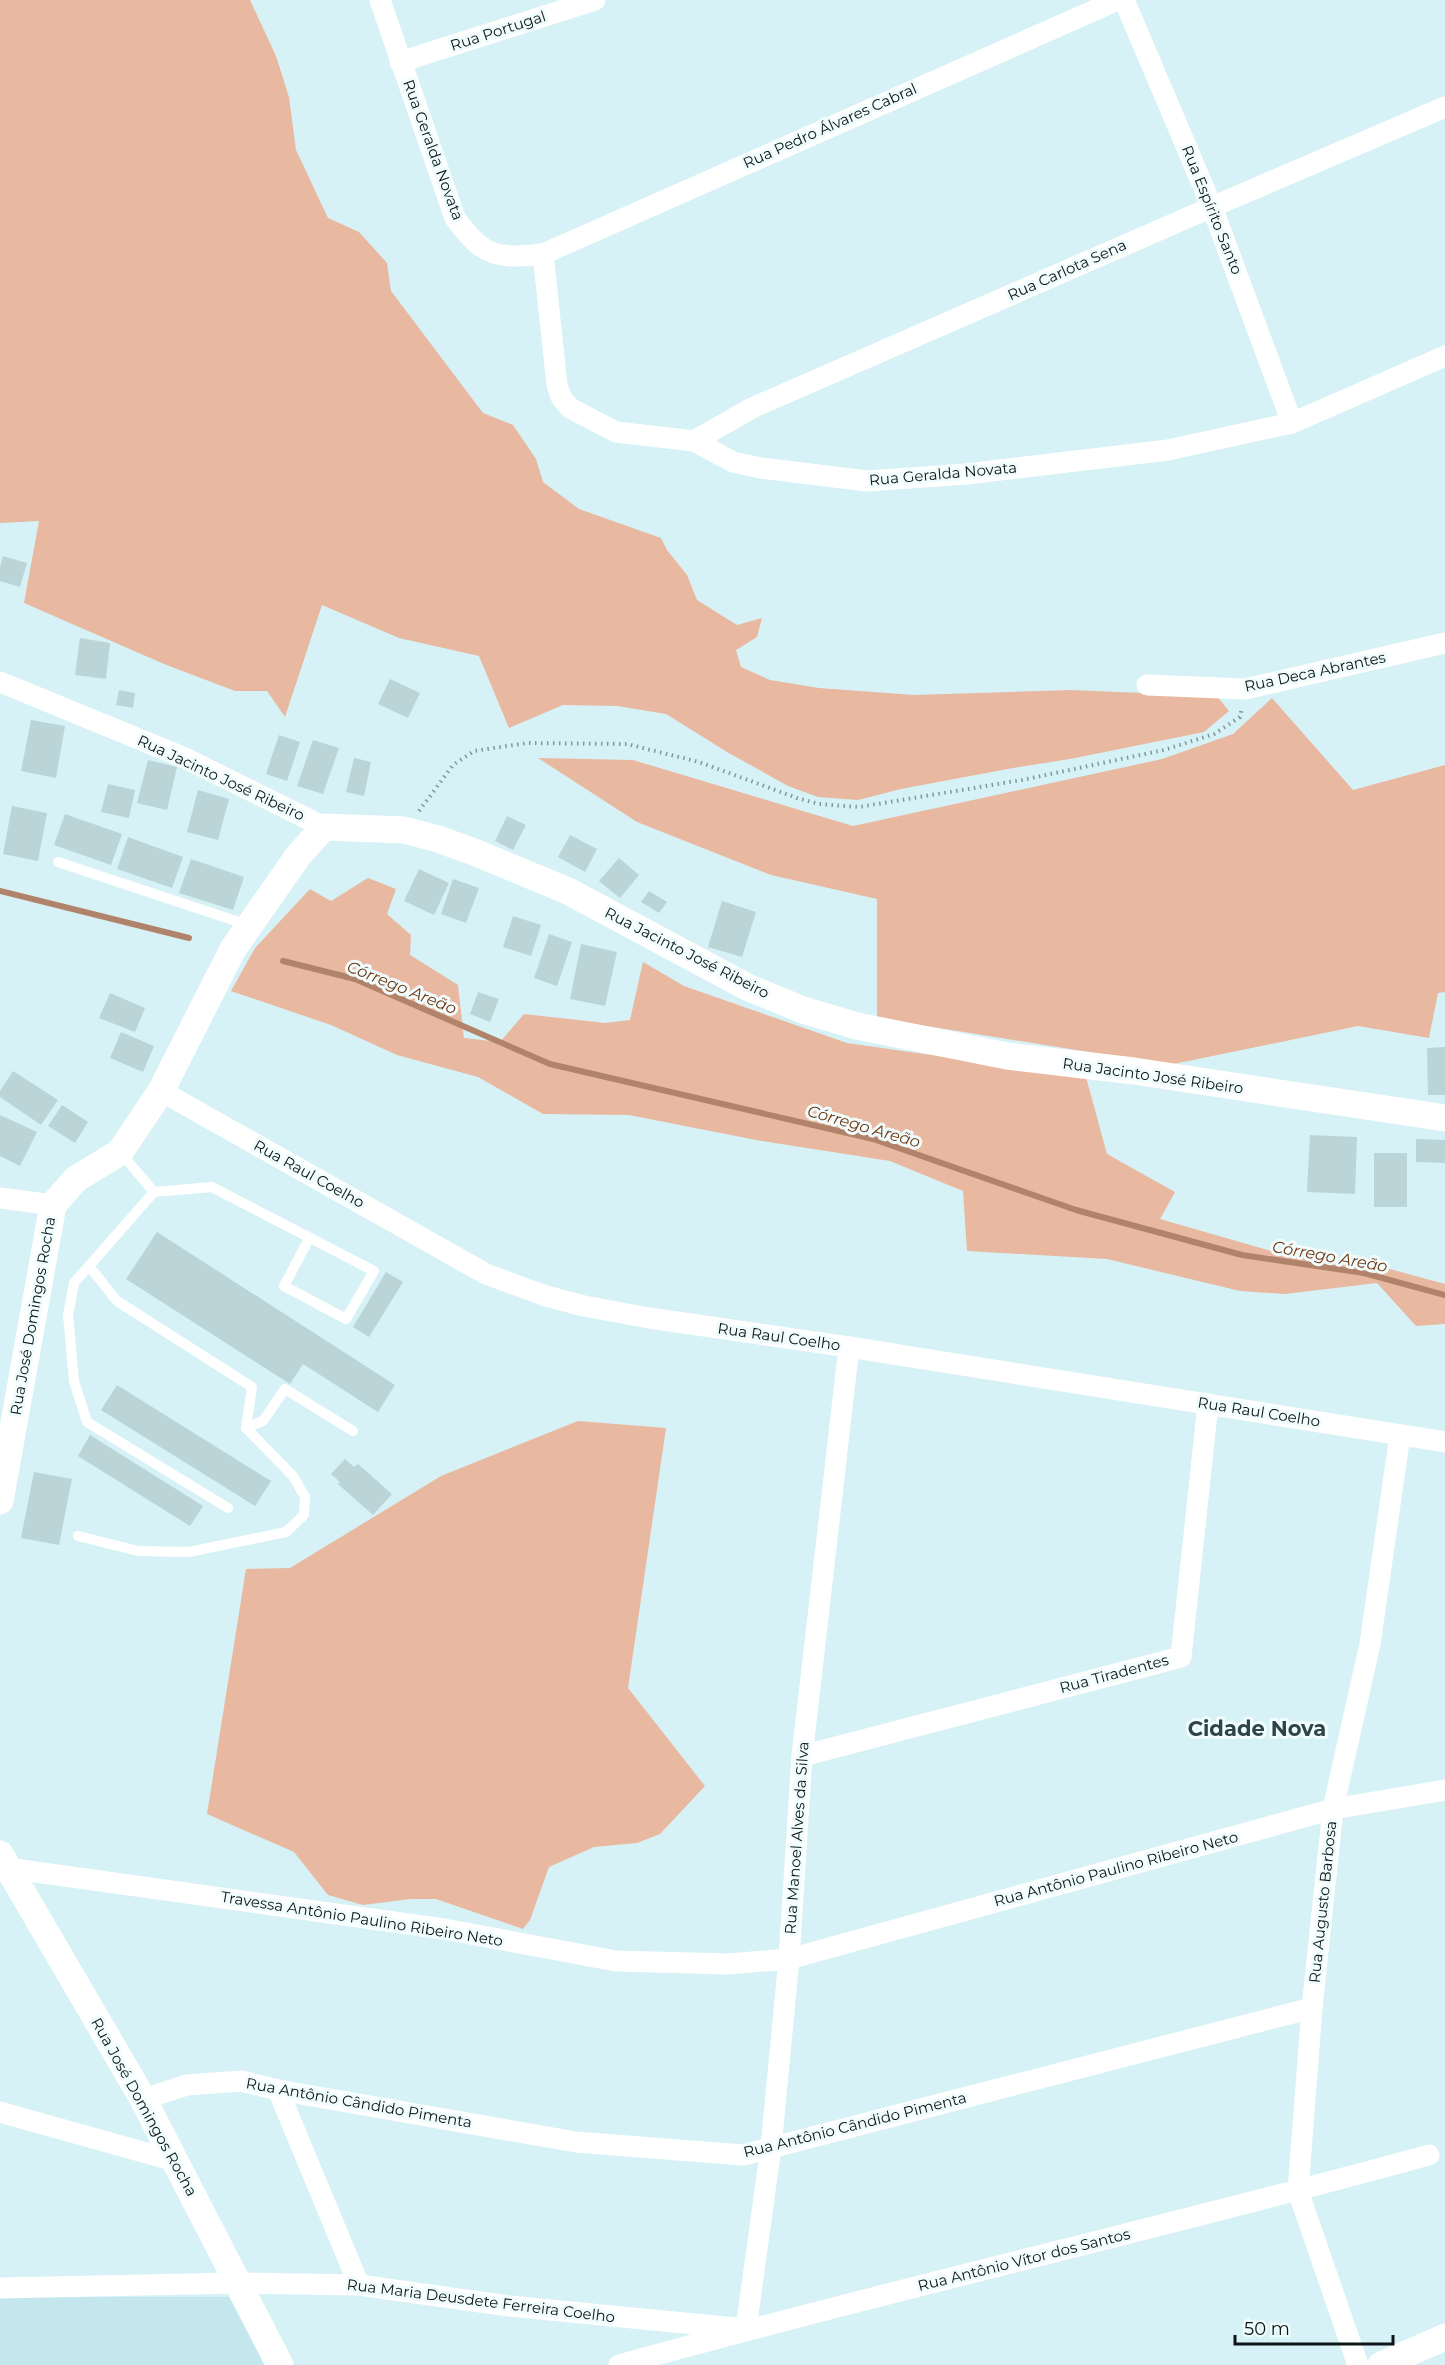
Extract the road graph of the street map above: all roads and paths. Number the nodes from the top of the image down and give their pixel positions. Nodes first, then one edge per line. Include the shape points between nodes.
1 (380, 0) edge
2 (595, 0) edge
3 (1118, 0) edge
4 (1124, 0) edge
5 (400, 62) junction
6 (1445, 107) edge
7 (1212, 207) junction
8 (543, 254) junction
9 (1445, 356) edge
10 (1293, 423) junction
11 (694, 441) junction
12 (1445, 643) edge
13 (0, 682) edge
14 (1147, 686) dead end
15 (1245, 689) junction
16 (324, 827) junction
17 (404, 831) junction
18 (57, 862) dead end
19 (250, 925) junction
20 (161, 1091) junction
21 (1445, 1118) edge
22 (120, 1152) junction
23 (154, 1192) junction
24 (0, 1198) edge
25 (53, 1205) junction
26 (309, 1239) junction
27 (89, 1266) junction
28 (849, 1347) junction
29 (1208, 1404) junction
30 (246, 1428) junction
31 (353, 1431) dead end
32 (1400, 1435) junction
33 (1445, 1442) edge
34 (0, 1501) edge
35 (228, 1508) dead end
36 (78, 1536) dead end
37 (802, 1756) junction
38 (1445, 1790) edge
39 (1333, 1809) junction
40 (3, 1861) edge
41 (789, 1959) junction
42 (1312, 2008) junction
43 (278, 2090) junction
44 (143, 2099) junction
45 (0, 2112) edge
46 (771, 2147) junction
47 (1430, 2155) dead end
48 (176, 2162) junction
49 (1298, 2191) junction
50 (237, 2283) junction
51 (359, 2285) junction
52 (0, 2288) edge
53 (746, 2330) junction
54 (1445, 2337) edge
55 (280, 2365) edge
56 (619, 2365) edge
57 (1358, 2365) edge
58 (1381, 2365) edge

1 - 5 street, Rua Geralda Novata
2 - 5 street, Rua Portugal
3 - 8 street, Rua Pedro Álvares Cabral
4 - 7 street, Rua Espírito Santo
5 - 8 street, Rua Geralda Novata via 460,225 485,250 498,255
6 - 7 street, Rua Carlota Sena
7 - 10 street, Rua Espírito Santo
7 - 11 street, Rua Carlota Sena via 752,408
8 - 11 street, Rua Geralda Novata via 561,397 570,408 616,432
9 - 10 street, Rua Geralda Novata
10 - 11 street, Rua Geralda Novata via 1168,450 966,474 867,480 733,462
12 - 15 street, Rua Deca Abrantes
13 - 16 street, Rua Jacinto José Ribeiro via 185,758
14 - 15 street, Rua Deca Abrantes
15 - 17 path via 1240,717 1214,734 1164,750 1022,780 859,807 819,804 699,762 627,744 527,743 474,751 453,765
16 - 17 street, Rua Jacinto José Ribeiro
16 - 19 street, Rua José Domingos Rocha via 298,856
17 - 21 street, Rua Jacinto José Ribeiro via 474,852 568,891 747,987 857,1026 1007,1056
18 - 19 lane
19 - 20 street, Rua José Domingos Rocha via 233,949
20 - 22 street, Rua José Domingos Rocha
20 - 28 street, Rua Raul Coelho via 486,1274 584,1306
22 - 23 lane
22 - 25 street, Rua José Domingos Rocha via 76,1179
23 - 26 lane via 212,1187
23 - 27 lane
24 - 25 street
25 - 34 street, Rua José Domingos Rocha
26 - 26 lane via 374,1271 346,1319 284,1286
27 - 30 lane via 117,1301 252,1387
27 - 35 lane via 74,1283 68,1315 74,1381 87,1422
28 - 29 street, Rua Raul Coelho
28 - 37 street, Rua Manoel Alves da Silva
29 - 32 street, Rua Raul Coelho
29 - 37 street, Rua Tiradentes via 1180,1657
30 - 31 lane via 263,1421 285,1389
30 - 36 lane via 293,1476 305,1497 304,1515 286,1532 189,1552 138,1551
32 - 33 street, Rua Raul Coelho
32 - 39 street, Rua Augusto Barbosa via 1370,1644
37 - 41 street, Rua Manoel Alves da Silva
38 - 39 street, Rua Antônio Paulino Ribeiro Neto
39 - 41 street, Rua Antônio Paulino Ribeiro Neto
39 - 42 street, Rua Augusto Barbosa
40 - 41 street, Travessa Antônio Paulino Ribeiro Neto via 444,1929 616,1961 729,1964
40 - 44 street, Rua José Domingos Rocha
41 - 46 street, Rua Manoel Alves da Silva
42 - 46 street, Rua Antônio Cândido Pimenta
42 - 49 street, Rua Augusto Barbosa
43 - 44 street, Rua Antônio Cândido Pimenta via 241,2081 187,2085
43 - 46 street, Rua Antônio Cândido Pimenta via 576,2142 743,2155
43 - 51 street
44 - 48 street, Rua José Domingos Rocha
45 - 48 street
46 - 53 street, Rua Manoel Alves da Silva
47 - 49 street, Rua Antônio Vítor dos Santos
48 - 50 street, Rua José Domingos Rocha
49 - 53 street, Rua Antônio Vítor dos Santos
49 - 57 street, Rua Augusto Barbosa
50 - 51 street, Rua Maria Deusdete Ferreira Coelho
50 - 52 street, Rua Maria Deusdete Ferreira Coelho
50 - 55 street, Rua José Domingos Rocha
51 - 53 street, Rua Maria Deusdete Ferreira Coelho via 509,2306
53 - 56 street, Rua Antônio Vítor dos Santos
54 - 58 street

